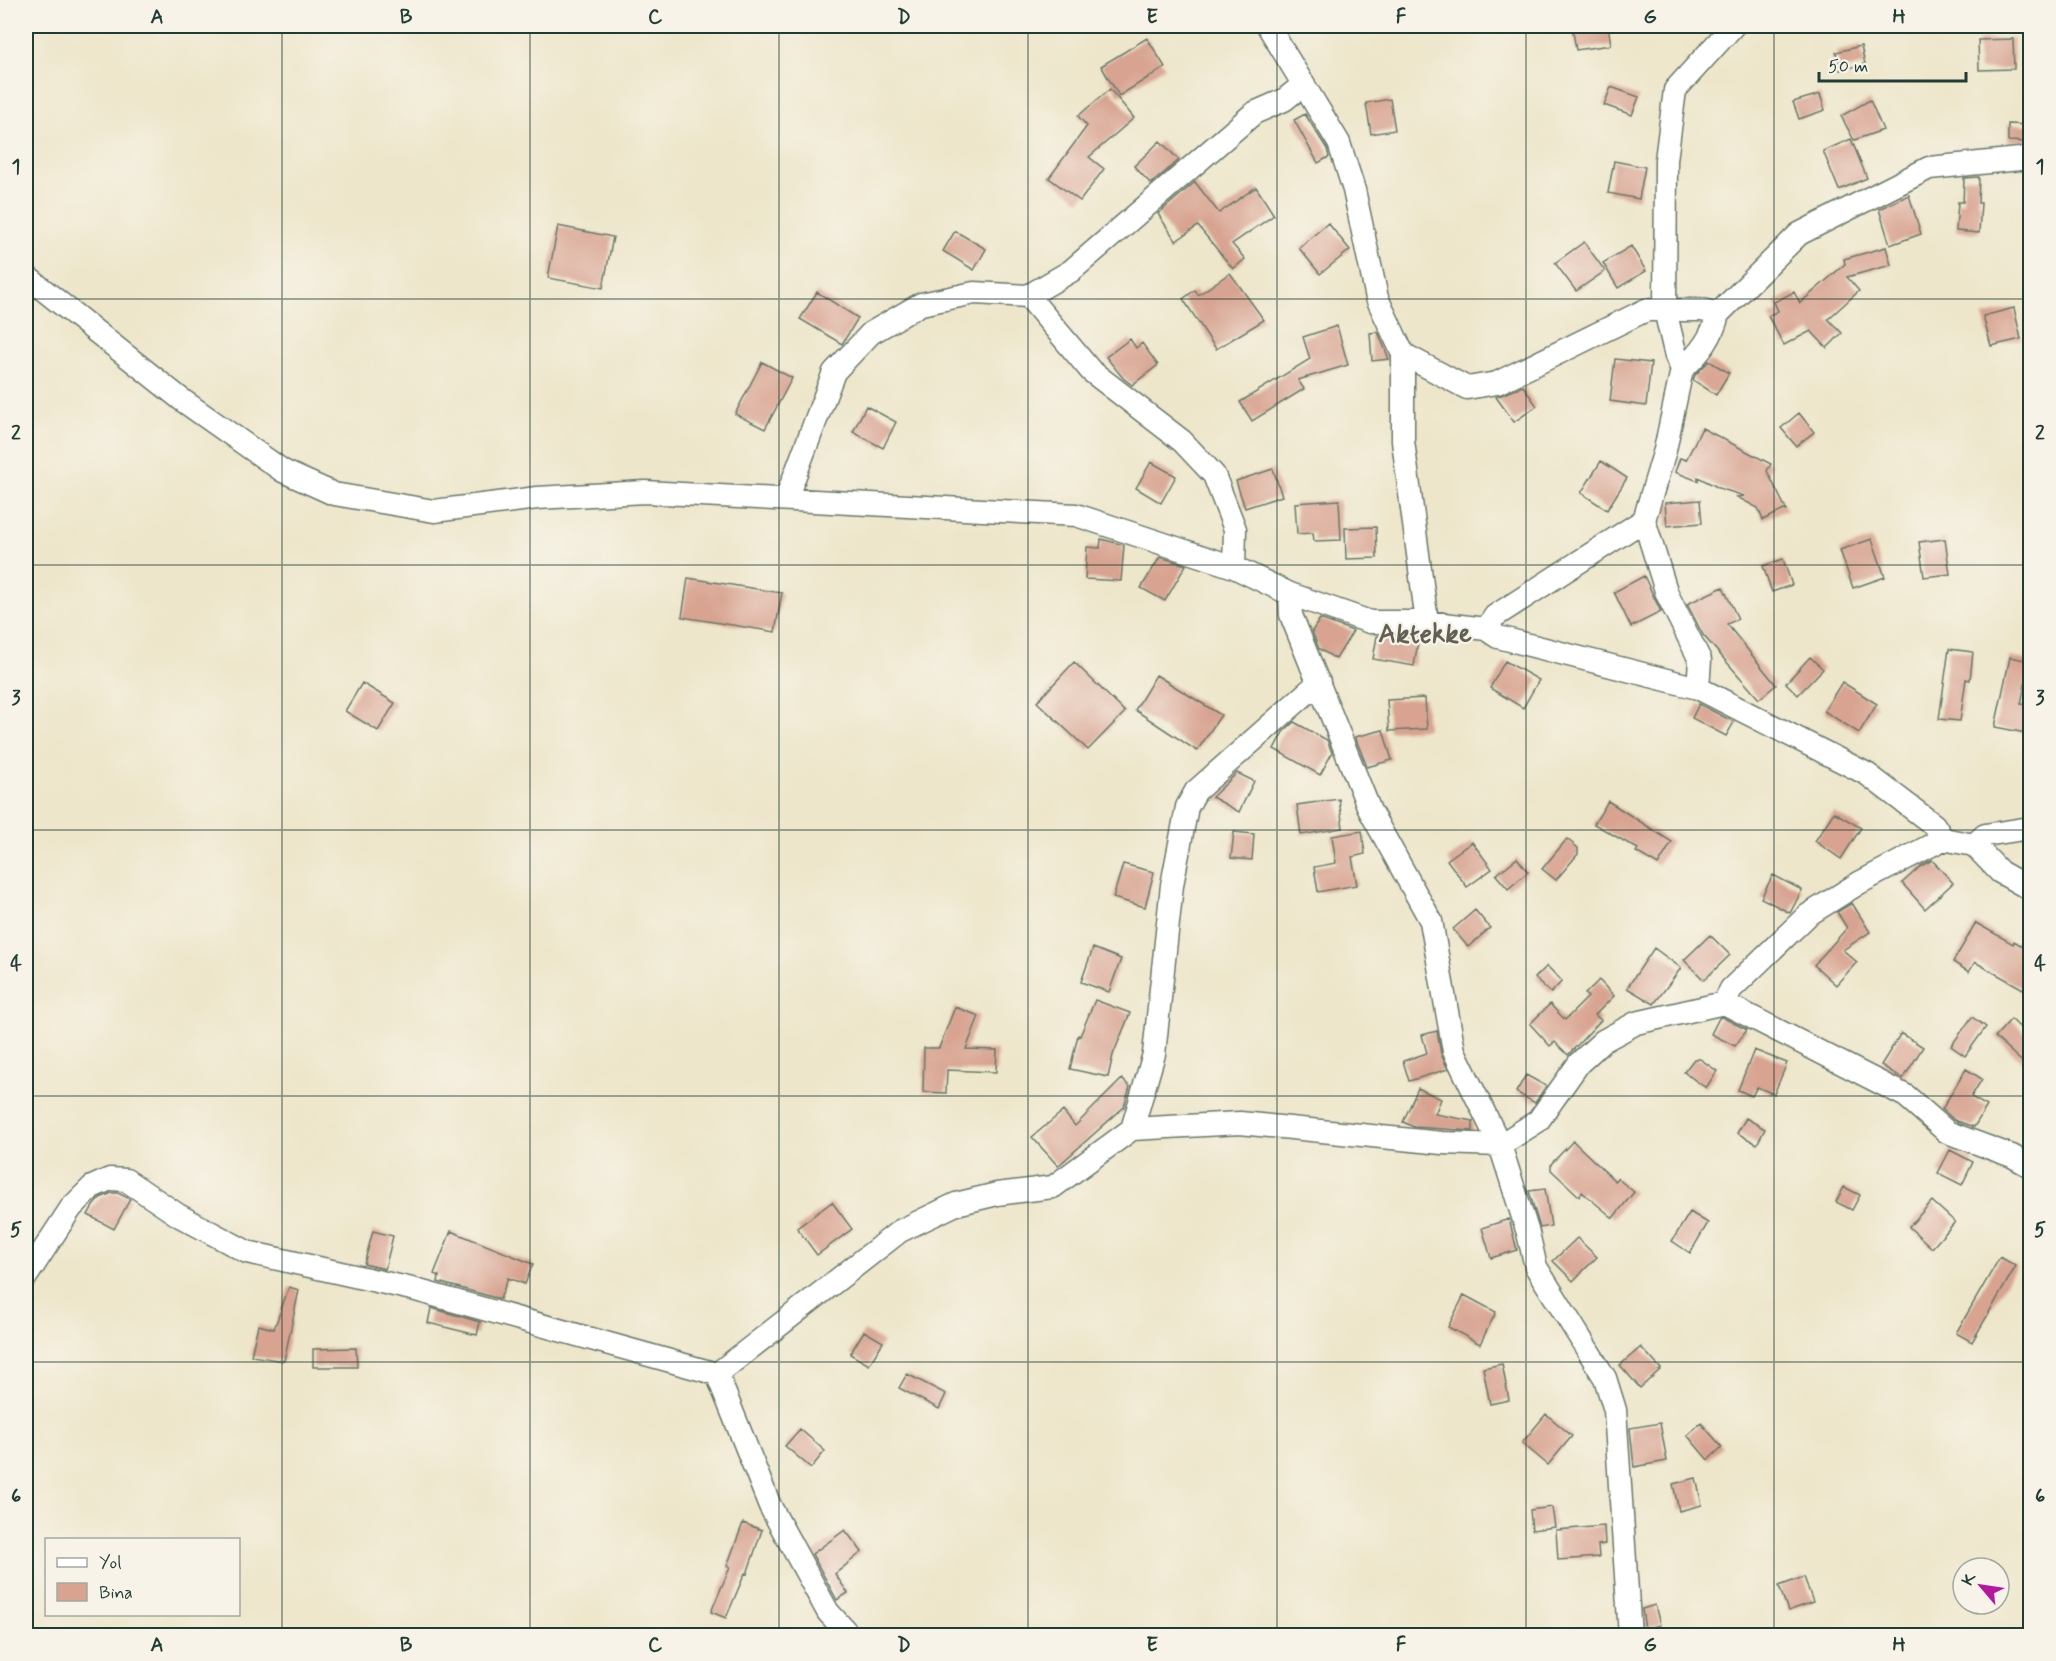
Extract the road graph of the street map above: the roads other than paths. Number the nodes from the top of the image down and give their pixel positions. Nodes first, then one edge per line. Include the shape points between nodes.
1 (1268, 26) edge
2 (1733, 26) edge
3 (1304, 84) junction
4 (2031, 159) edge
5 (26, 276) edge
6 (1028, 296) junction
7 (1665, 310) junction
8 (1718, 314) junction
9 (1403, 354) junction
10 (1682, 369) junction
11 (786, 499) junction
12 (1644, 520) junction
13 (1234, 567) junction
14 (1290, 594) junction
15 (1427, 622) junction
16 (1486, 629) junction
17 (1319, 682) junction
18 (1698, 688) junction
19 (2031, 828) edge
20 (1943, 839) junction
21 (1974, 845) junction
22 (2031, 889) edge
23 (1724, 1003) junction
24 (1132, 1129) junction
25 (1500, 1145) junction
26 (2031, 1166) edge
27 (26, 1277) edge
28 (717, 1374) junction
29 (850, 1635) edge
30 (1630, 1635) edge

1 - 3 street
2 - 7 street via 1675,90 1666,160
3 - 6 street via 1284,100 1254,113 1071,271
3 - 9 street via 1340,142 1377,298
4 - 8 street via 1929,168 1799,234
5 - 11 street via 182,400 283,471 334,495 434,511 537,498 645,492
6 - 11 street via 974,292 921,304 871,333 834,372
6 - 13 street via 1090,371 1182,441 1214,475 1234,529
7 - 8 street
7 - 9 street via 1646,310 1497,384 1467,388
7 - 10 street
8 - 10 street via 1715,328 1702,348
9 - 15 street via 1403,441
10 - 12 street via 1665,450
11 - 13 street via 1076,515
12 - 16 street via 1495,616
12 - 18 street via 1667,594 1700,660
13 - 14 street
14 - 15 street via 1370,622
14 - 17 street via 1291,615
15 - 16 street
16 - 18 street via 1498,637
17 - 24 street via 1196,791 1187,807 1172,885 1155,1054
17 - 25 street via 1371,811 1431,921 1454,1051
18 - 20 street via 1867,774 1934,825
19 - 21 street via 1985,835
20 - 21 street
20 - 23 street via 1808,915 1731,988
21 - 22 street via 2000,872
23 - 25 street via 1636,1023 1603,1041 1579,1063 1538,1121
23 - 26 street via 1906,1096 1947,1132
24 - 25 street via 1240,1123
24 - 28 street via 1053,1187 956,1204 900,1231
25 - 30 street via 1536,1267 1605,1378 1615,1410
27 - 28 street via 71,1209 92,1187 110,1179 126,1180 178,1215 247,1252 412,1289
28 - 29 street via 770,1506 828,1612

